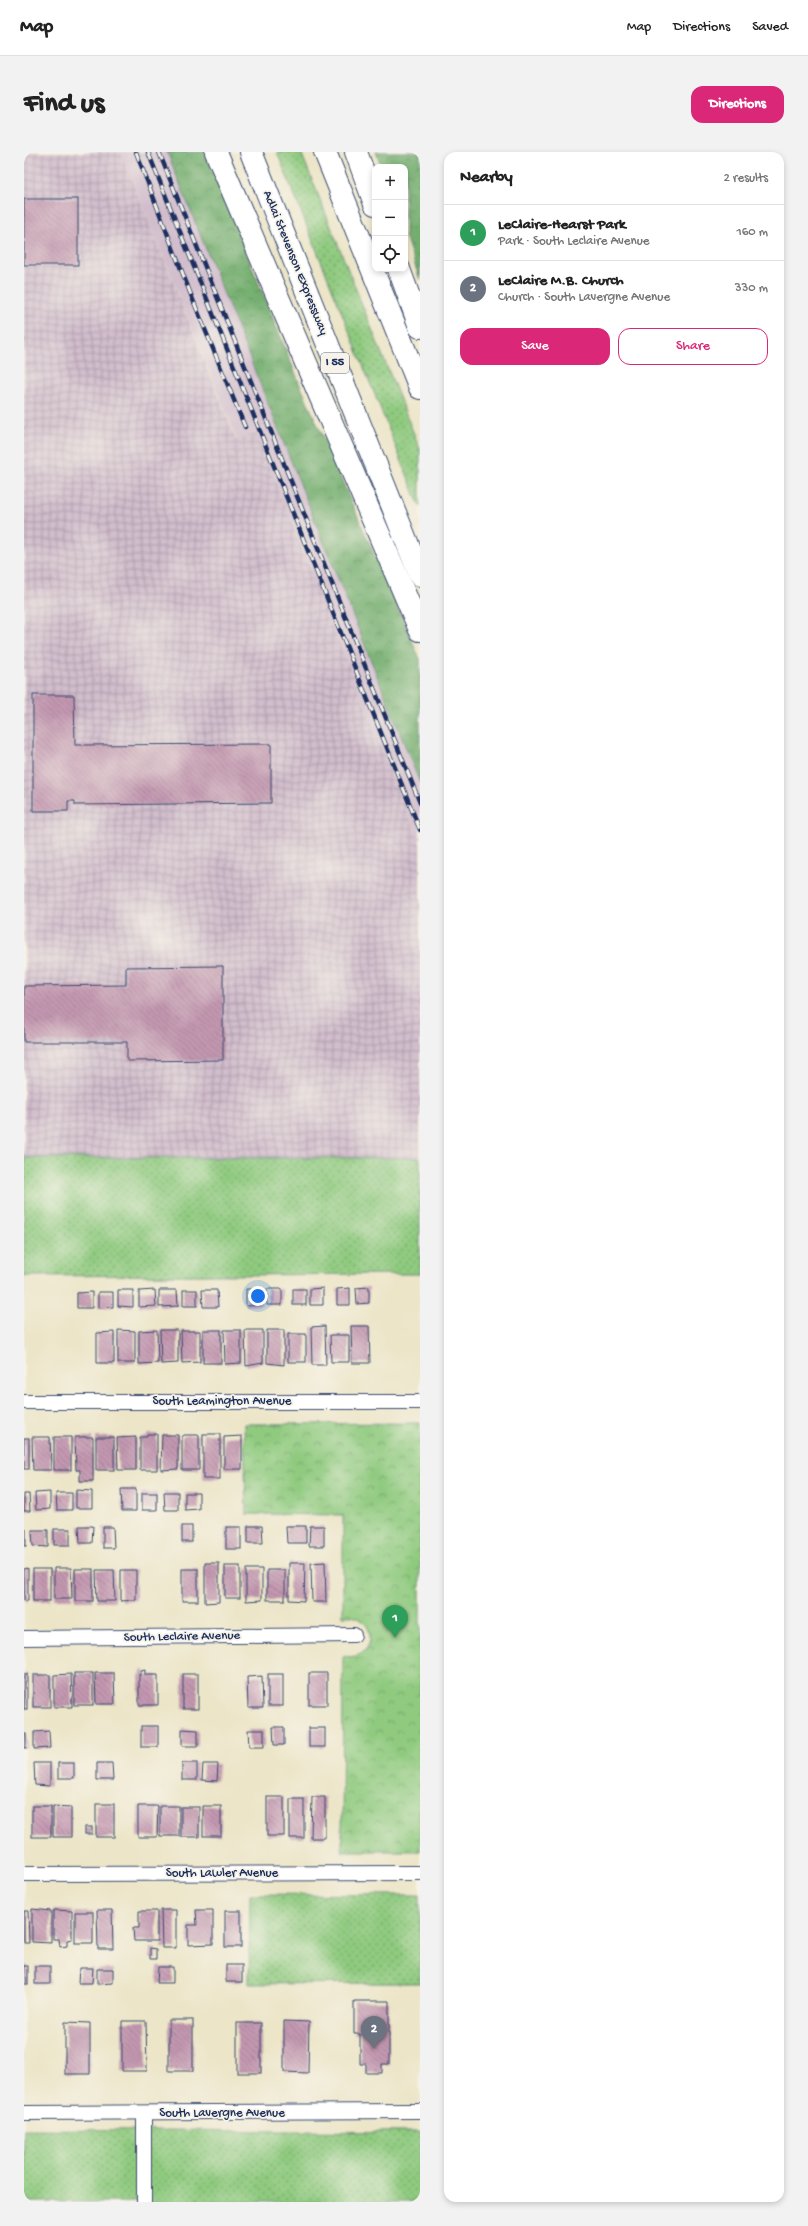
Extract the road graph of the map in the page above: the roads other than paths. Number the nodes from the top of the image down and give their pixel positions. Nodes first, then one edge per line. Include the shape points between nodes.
1 (216, 152) edge
2 (251, 152) edge
3 (325, 152) edge
4 (356, 152) edge
5 (374, 200) edge
6 (400, 272) edge
7 (420, 327) edge
8 (420, 388) edge
9 (420, 575) edge
10 (420, 630) edge
11 (24, 1402) edge
12 (420, 1402) edge
13 (347, 1635) dead end
14 (24, 1638) edge
15 (420, 1873) edge
16 (24, 1874) edge
17 (420, 2111) edge
18 (24, 2113) edge
19 (144, 2113) junction
20 (144, 2202) edge

1 - 10 highway
2 - 9 highway, Adlai Stevenson Expressway / I 55
3 - 8 highway
4 - 5 highway
6 - 7 highway
11 - 12 street, South Leamington Avenue
13 - 14 street, South Leclaire Avenue
15 - 16 street, South Lawler Avenue
17 - 19 street, South Lavergne Avenue
18 - 19 street, South Lavergne Avenue
19 - 20 street

